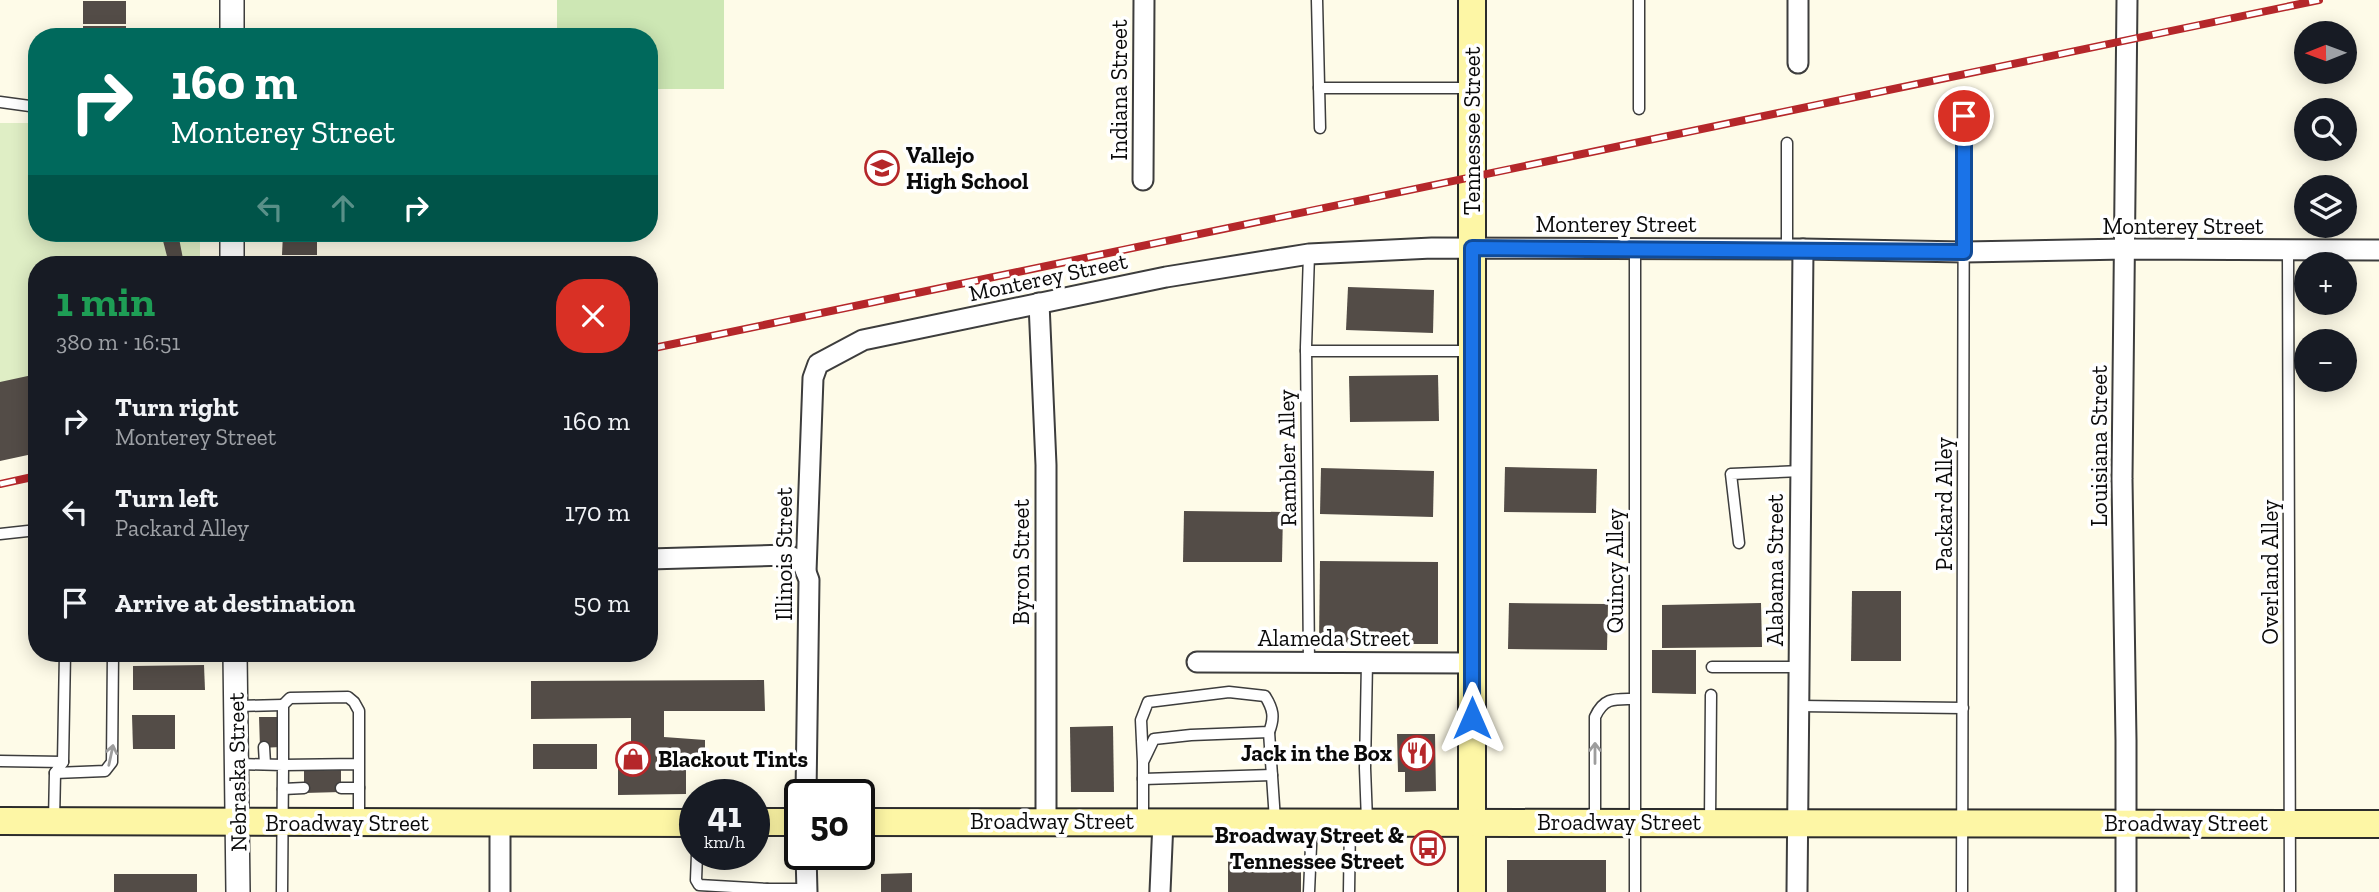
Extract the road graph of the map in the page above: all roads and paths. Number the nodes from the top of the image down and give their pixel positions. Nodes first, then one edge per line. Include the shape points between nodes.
1 (233, 0) edge
2 (1144, 0) edge
3 (1317, 0) edge
4 (1472, 0) edge
5 (1639, 0) edge
6 (1798, 0) edge
7 (2127, 0) edge
8 (232, 28) edge
9 (1798, 63) dead end
10 (1319, 88) junction
11 (1472, 88) junction
12 (0, 102) edge
13 (28, 106) edge
14 (1639, 108) dead end
15 (1964, 116) dead end
16 (1320, 128) dead end
17 (1787, 143) dead end
18 (1143, 180) dead end
19 (1472, 248) junction
20 (2126, 248) junction
21 (1635, 249) junction
22 (1795, 249) junction
23 (2379, 250) edge
24 (2288, 251) junction
25 (1964, 252) junction
26 (1309, 254) junction
27 (1040, 303) junction
28 (861, 341) joint
29 (1306, 351) junction
30 (1472, 351) junction
31 (1801, 471) junction
32 (28, 531) edge
33 (0, 534) edge
34 (1739, 544) dead end
35 (658, 559) edge
36 (806, 572) junction
37 (65, 662) edge
38 (113, 662) edge
39 (236, 662) edge
40 (1197, 662) dead end
41 (1308, 662) junction
42 (1367, 662) junction
43 (1471, 663) junction
44 (1712, 667) dead end
45 (1799, 667) junction
46 (1711, 695) dead end
47 (1634, 699) junction
48 (264, 705) junction
49 (283, 705) junction
50 (236, 706) junction
51 (1799, 706) junction
52 (1963, 708) junction
53 (264, 717) dead end
54 (1269, 732) junction
55 (264, 747) dead end
56 (0, 761) edge
57 (63, 762) junction
58 (1143, 762) junction
59 (237, 764) junction
60 (265, 764) junction
61 (359, 764) junction
62 (283, 765) junction
63 (55, 773) junction
64 (1272, 775) junction
65 (806, 779) edge
66 (1143, 779) junction
67 (341, 788) dead end
68 (359, 788) junction
69 (283, 789) junction
70 (304, 789) dead end
71 (0, 821) edge
72 (1153, 821) junction
73 (1275, 821) junction
74 (1312, 821) junction
75 (1358, 821) junction
76 (1472, 821) junction
77 (1595, 821) junction
78 (1634, 821) junction
79 (1962, 821) junction
80 (54, 822) junction
81 (875, 822) edge
82 (1045, 822) junction
83 (1710, 822) junction
84 (1798, 822) junction
85 (2126, 822) junction
86 (237, 823) junction
87 (283, 823) junction
88 (679, 823) edge
89 (2290, 823) junction
90 (359, 824) junction
91 (500, 824) junction
92 (2379, 824) edge
93 (696, 870) edge
94 (806, 870) edge
95 (767, 890) edge
96 (807, 890) edge
97 (238, 892) edge
98 (282, 892) edge
99 (500, 892) edge
100 (1160, 892) edge
101 (1309, 892) edge
102 (1349, 892) edge
103 (1472, 892) edge
104 (1635, 892) edge
105 (1797, 892) edge
106 (1962, 892) edge
107 (2126, 892) edge
108 (2290, 892) edge

1 - 8 street
2 - 18 street, Indiana Street
3 - 10 lane
4 - 11 main road, Tennessee Street
5 - 14 lane
6 - 9 street
7 - 20 street, Louisiana Street
10 - 11 lane
10 - 16 lane
11 - 19 main road, Tennessee Street
12 - 13 lane
15 - 25 lane, Packard Alley
17 - 22 lane
19 - 21 street, Monterey Street
19 - 26 street, Monterey Street
19 - 30 main road, Tennessee Street
20 - 24 street, Monterey Street
20 - 25 street, Monterey Street
20 - 85 street, Louisiana Street via 2122,479
21 - 22 street, Monterey Street
21 - 47 lane, Quincy Alley
22 - 25 street, Monterey Street
22 - 31 street, Alabama Street
23 - 24 street, Monterey Street
24 - 89 lane, Overland Alley
25 - 52 lane, Packard Alley
26 - 27 street, Monterey Street
26 - 29 lane, Rambler Alley
27 - 28 street, Monterey Street
27 - 82 street, Byron Street via 1046,466
28 - 36 street, Illinois Street via 818,364 813,378
29 - 30 lane
29 - 41 lane, Rambler Alley
30 - 43 main road, Tennessee Street
31 - 34 lane via 1731,474
31 - 45 street, Alabama Street
32 - 33 lane
35 - 36 street via 788,555 802,562
36 - 65 street, Illinois Street
37 - 57 lane
63 -> 38 lane via 105,771 113,762
39 - 50 street, Nebraska Street
40 - 41 street, Alameda Street
41 - 42 street, Alameda Street
42 - 43 street, Alameda Street
42 - 75 lane via 1365,768
43 - 76 main road, Tennessee Street
44 - 45 lane
45 - 51 street, Alabama Street
46 - 83 lane
77 -> 47 lane via 1595,717 1607,701
47 - 78 lane, Quincy Alley
48 - 49 lane
48 - 50 lane
48 - 53 lane
49 - 61 lane via 290,698 348,697 355,702
49 - 62 lane
50 - 59 street, Nebraska Street
51 - 52 lane
51 - 84 street, Alabama Street
52 - 79 lane, Packard Alley
54 - 58 lane via 1154,739
54 - 58 lane via 1273,709 1265,696 1228,692 1148,702 1141,720
54 - 64 lane
55 - 60 lane
56 - 57 lane
57 - 63 lane
58 - 66 lane
59 - 60 lane
59 - 86 street, Nebraska Street
60 - 62 lane
61 - 62 lane
61 - 68 lane
62 - 69 lane
63 - 80 lane
64 - 66 lane
64 - 73 lane
66 - 72 lane
67 - 68 lane
68 - 90 lane
69 - 70 lane
69 - 87 lane
71 - 80 main road, Broadway Street
72 - 73 main road, Broadway Street
72 - 82 main road, Broadway Street
72 - 100 street
73 - 74 main road, Broadway Street
74 - 75 main road, Broadway Street
74 - 101 lane
75 - 76 main road, Broadway Street
75 - 102 lane
76 - 77 main road, Broadway Street
76 - 103 main road, Tennessee Street
77 - 78 main road, Broadway Street
78 - 83 main road, Broadway Street
78 - 104 lane, Quincy Alley
79 - 84 main road, Broadway Street
79 - 85 main road, Broadway Street
79 - 106 lane, Packard Alley
80 - 86 main road, Broadway Street
81 - 82 main road, Broadway Street
83 - 84 main road, Broadway Street
84 - 105 street, Alabama Street
85 - 89 main road, Broadway Street
85 - 107 street, Louisiana Street
86 - 87 main road, Broadway Street
86 - 97 street, Nebraska Street
87 - 90 main road, Broadway Street
87 - 98 lane
88 - 91 main road, Broadway Street
89 - 92 main road, Broadway Street
89 - 108 lane, Overland Alley
90 - 91 main road, Broadway Street
91 - 99 street
93 - 95 lane via 699,885
94 - 96 street
95 - 96 lane

